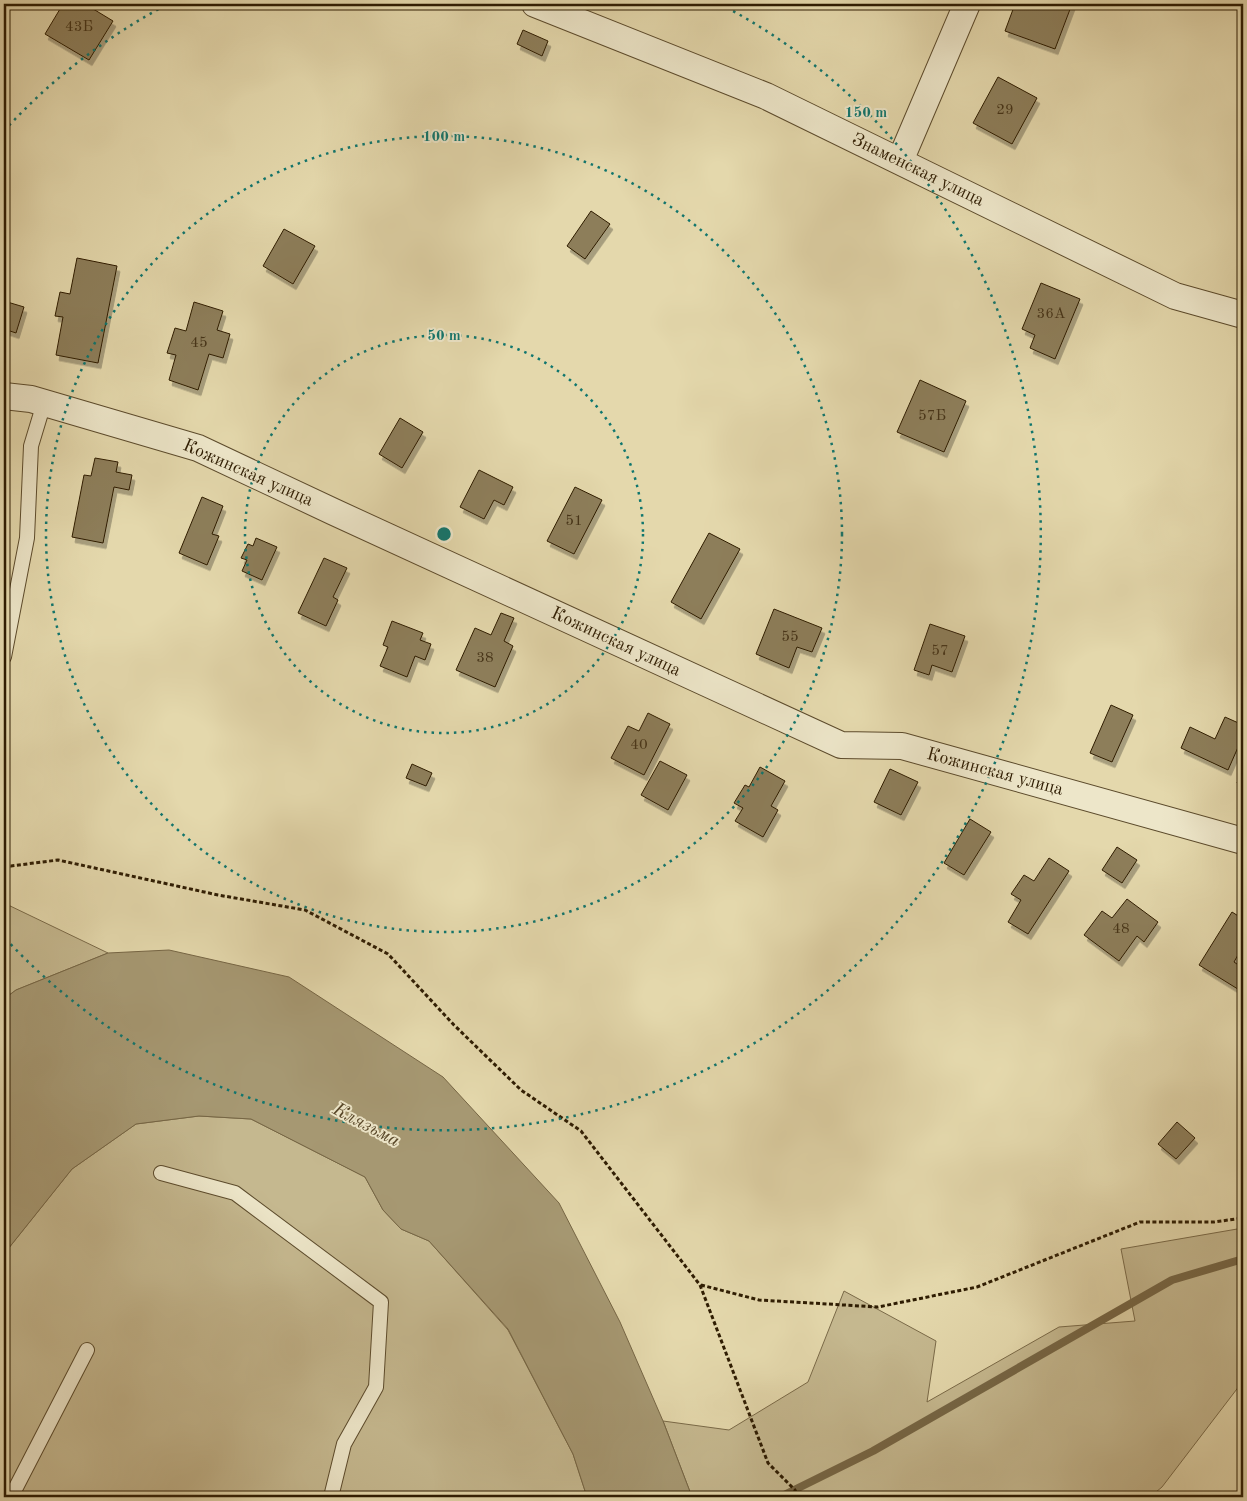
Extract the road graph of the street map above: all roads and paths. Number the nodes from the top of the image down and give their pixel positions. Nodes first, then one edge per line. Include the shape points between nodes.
1 (535, 4) edge
2 (967, 4) edge
3 (900, 161) junction
4 (1243, 315) edge
5 (4, 396) edge
6 (44, 403) junction
7 (4, 657) edge
8 (1243, 841) edge
9 (4, 865) edge
10 (161, 1173) dead end
11 (1243, 1218) edge
12 (700, 1285) junction
13 (87, 1350) dead end
14 (11, 1497) edge
15 (331, 1497) edge
16 (798, 1497) edge

1 - 3 street, Знаменская улица via 766,96
2 - 3 street
3 - 4 street, Знаменская улица via 1175,296
5 - 6 street, Кожинская улица
6 - 7 lane via 31,446 27,538
6 - 8 street, Кожинская улица via 198,448 841,745 902,746
9 - 12 path via 58,860 305,910 388,954 521,1090 581,1131
10 - 15 lane via 235,1193 381,1302 376,1387 344,1444
11 - 12 path via 1214,1222 1140,1222 977,1287 878,1307 759,1300
12 - 16 path via 768,1463
13 - 14 lane

